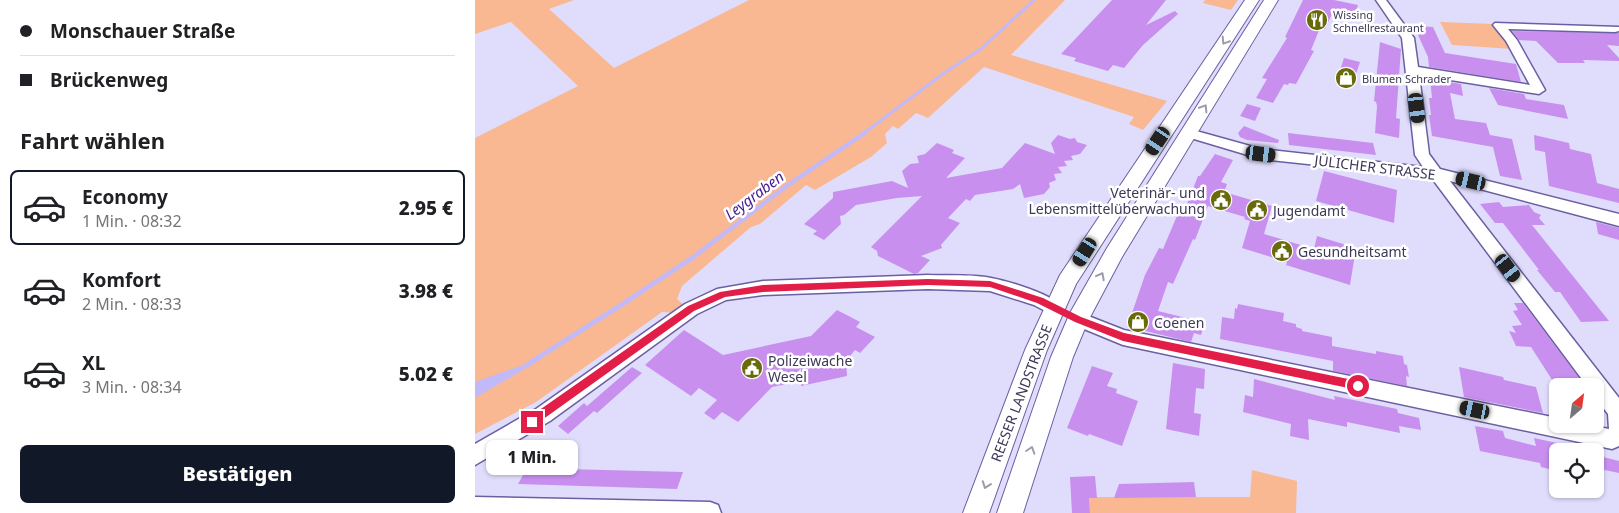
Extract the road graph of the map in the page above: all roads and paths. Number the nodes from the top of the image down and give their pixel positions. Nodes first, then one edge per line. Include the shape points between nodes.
1 (1251, 0) edge
2 (1271, 0) edge
3 (1381, 0) edge
4 (1615, 29) dead end
5 (1413, 70) junction
6 (1189, 133) junction
7 (1437, 173) junction
8 (1619, 220) edge
9 (1053, 308) junction
10 (1078, 319) junction
11 (1619, 428) edge
12 (1619, 434) edge
13 (475, 455) edge
14 (475, 508) edge
15 (710, 513) edge
16 (976, 513) edge
17 (1010, 513) edge

1 -> 9 main road, REESER LANDSTRASSE via 1094,237
6 -> 2 main road, REESER LANDSTRASSE
3 - 5 street via 1408,38
4 - 5 street via 1499,26 1511,40 1539,90
5 - 7 street via 1423,155
6 - 7 street, JÜLICHER STRASSE via 1261,154
10 -> 6 main road, REESER LANDSTRASSE via 1114,253
7 - 8 street, JÜLICHER STRASSE
7 - 11 street via 1617,411
9 - 10 main road
9 - 13 street via 1040,300 990,284 928,282 763,288 723,294 691,309 543,415
9 -> 16 main road, REESER LANDSTRASSE
10 - 12 street via 1133,339 1612,439
17 -> 10 main road, REESER LANDSTRASSE via 1062,356
14 - 15 street

